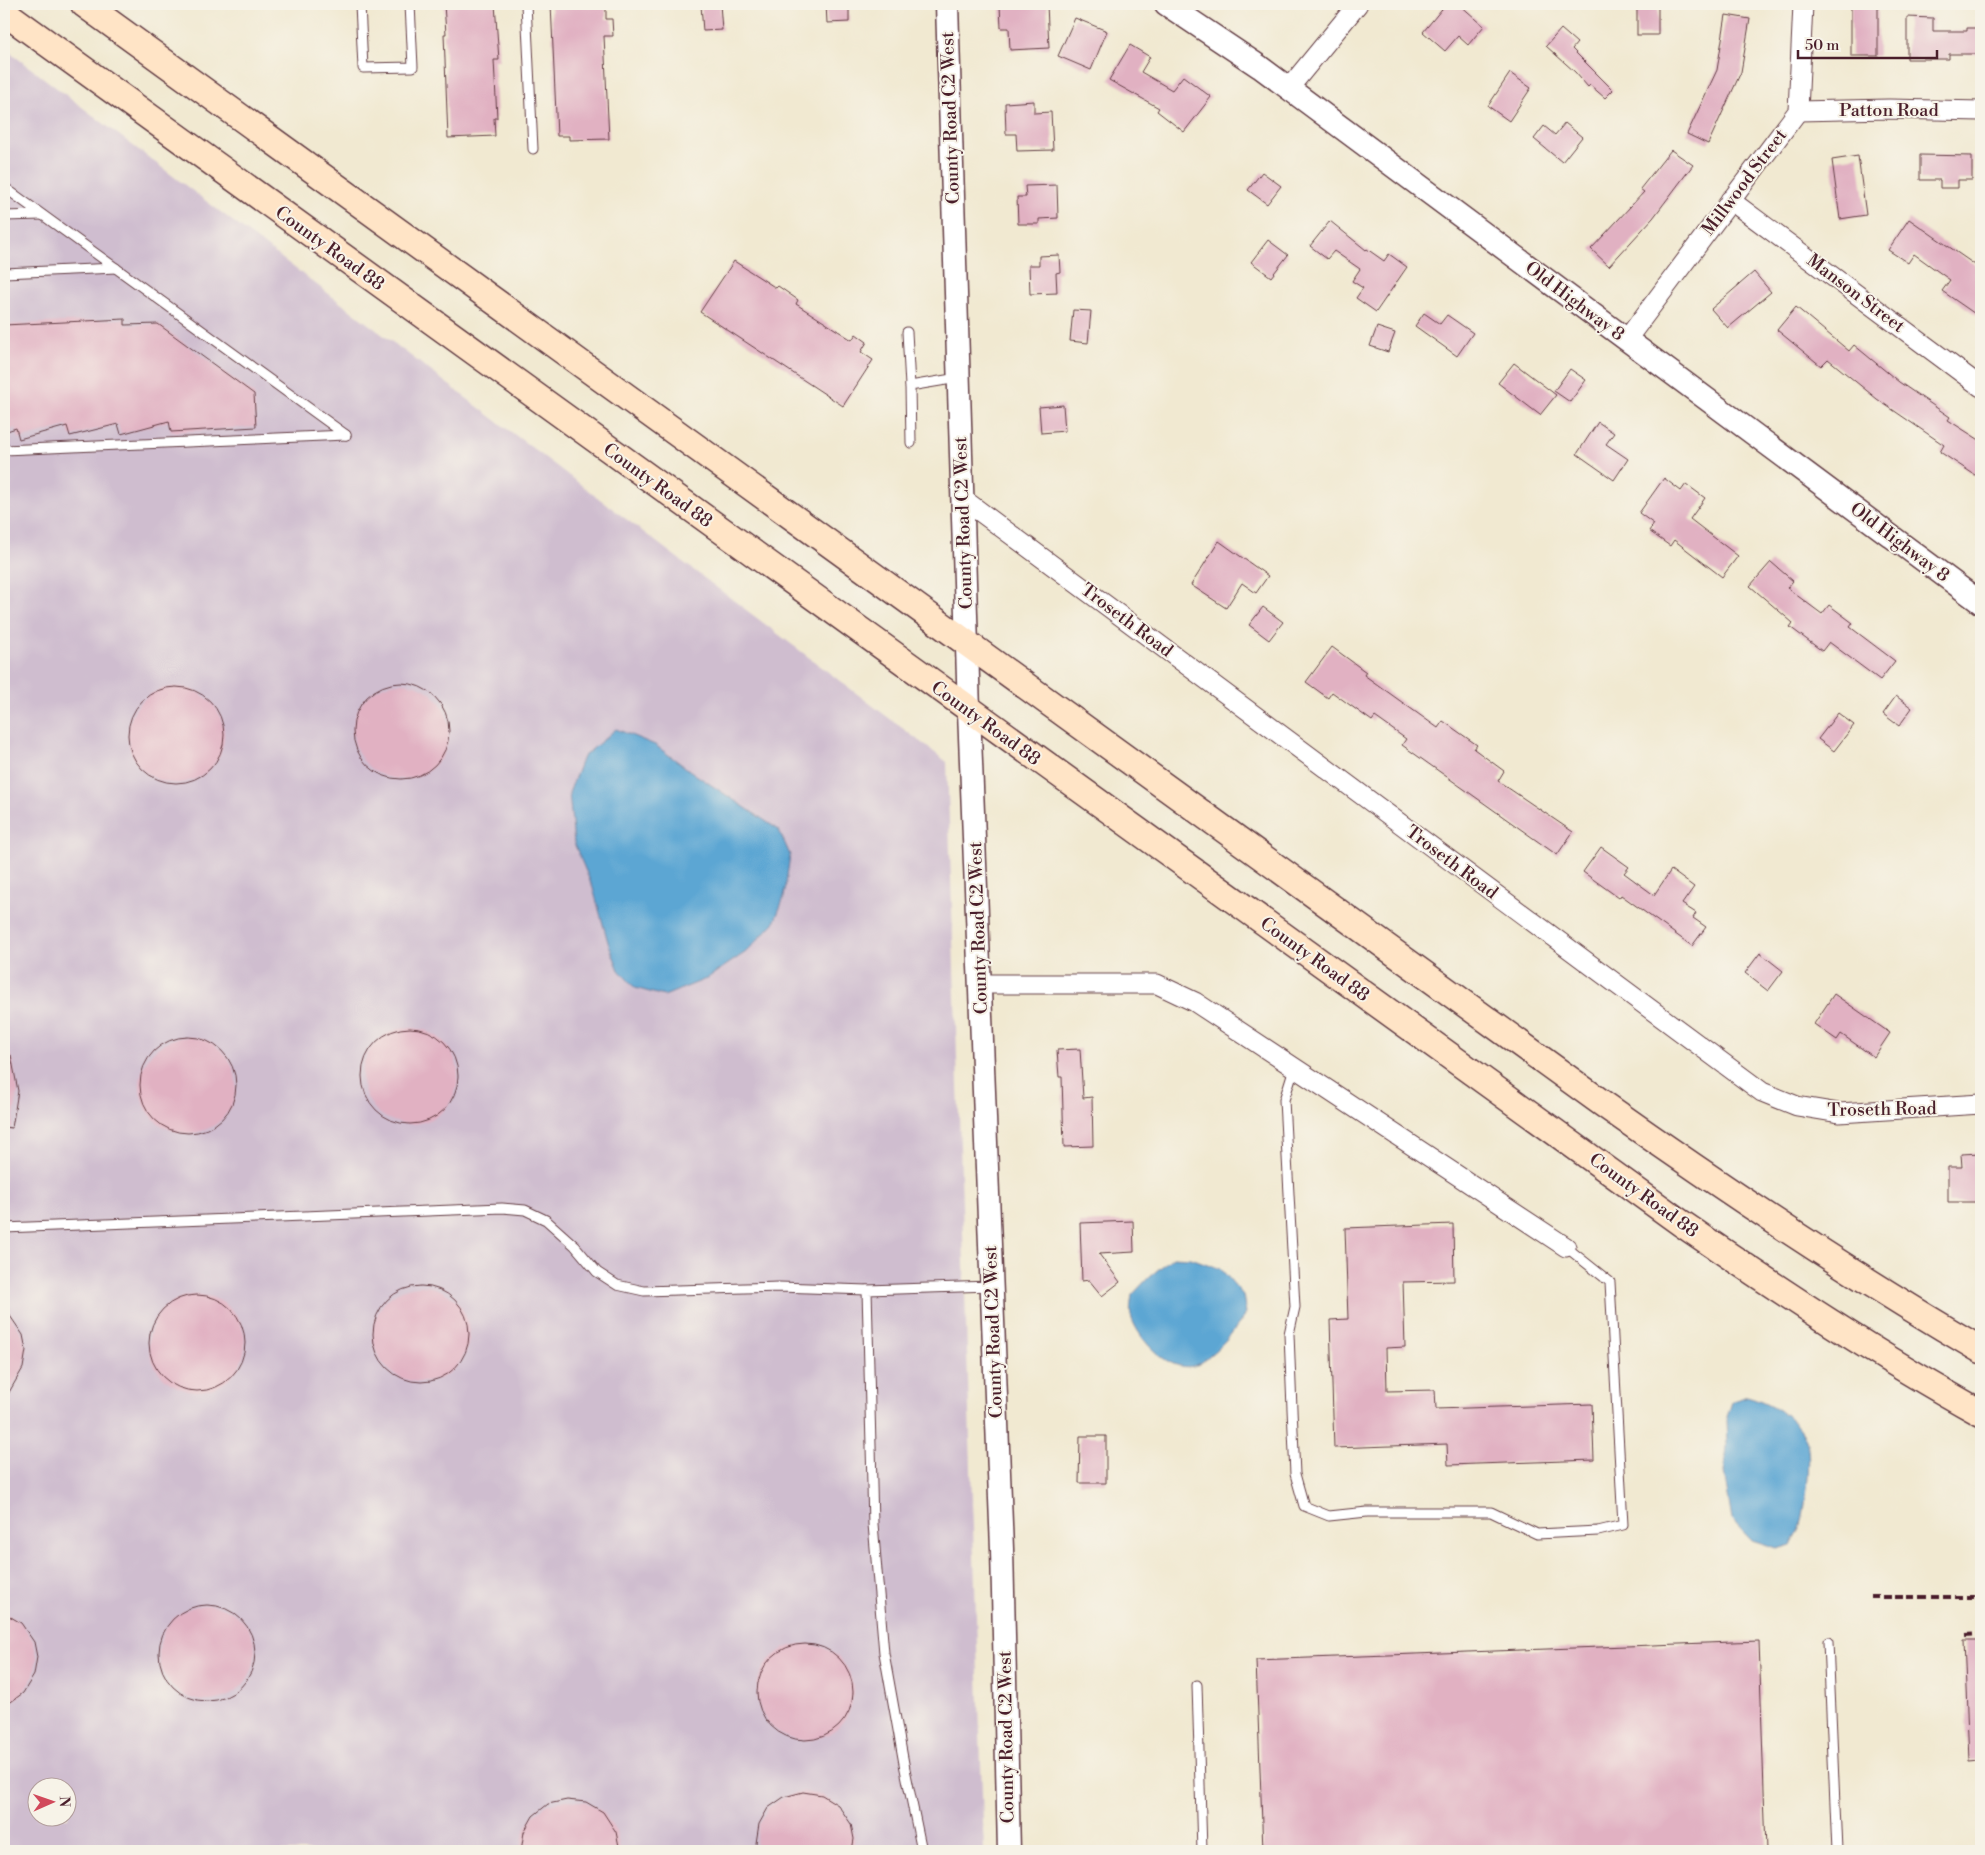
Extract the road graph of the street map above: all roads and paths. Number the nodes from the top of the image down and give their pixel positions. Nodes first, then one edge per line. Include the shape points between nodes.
1 (84, 4) edge
2 (360, 4) edge
3 (410, 4) edge
4 (526, 4) edge
5 (947, 4) edge
6 (1166, 4) edge
7 (1358, 4) edge
8 (1803, 4) edge
9 (4, 12) edge
10 (1289, 88) junction
11 (1798, 111) junction
12 (1981, 111) edge
13 (533, 149) dead end
14 (4, 187) edge
15 (1730, 200) junction
16 (42, 215) junction
17 (4, 216) edge
18 (116, 268) junction
19 (4, 273) edge
20 (907, 332) dead end
21 (1627, 339) junction
22 (959, 378) junction
23 (910, 386) junction
24 (1981, 387) edge
25 (911, 443) dead end
26 (4, 450) edge
27 (962, 499) junction
28 (1981, 603) edge
29 (967, 644) junction
30 (969, 711) junction
31 (980, 984) junction
32 (1294, 1068) junction
33 (1981, 1104) edge
34 (4, 1228) edge
35 (1566, 1248) joint
36 (992, 1286) junction
37 (867, 1290) junction
38 (1981, 1350) edge
39 (1981, 1413) edge
40 (1828, 1642) dead end
41 (1197, 1685) dead end
42 (922, 1851) edge
43 (1009, 1851) edge
44 (1202, 1851) edge
45 (1837, 1851) edge

1 - 29 main road
2 - 3 lane via 363,68 413,67
4 - 13 lane
5 - 22 street, County Road C2 West
6 - 10 street, Old Highway 8
7 - 10 street
8 - 11 street, Millwood Street
9 - 30 main road, County Road 88
10 - 21 street, Old Highway 8
11 - 12 street, Patton Road
11 - 15 street, Millwood Street
14 - 16 lane
15 - 21 street, Millwood Street
15 - 24 street, Manson Street
16 - 17 lane
16 - 18 lane
18 - 19 lane
18 - 26 lane via 346,435
20 - 23 lane
21 - 28 street, Old Highway 8
22 - 23 lane
22 - 27 street, County Road C2 West
23 - 25 lane
27 - 29 street, County Road C2 West
27 - 33 street, Troseth Road via 1762,1092 1797,1106 1838,1113
29 - 30 street, County Road C2 West
29 - 38 main road via 1684,1161 1809,1244
30 - 31 street, County Road C2 West
30 - 39 main road, County Road 88 via 1681,1223 1788,1296
31 - 32 street via 1157,984 1195,1002
31 - 36 street, County Road C2 West
32 - 35 street
32 - 35 lane via 1284,1100 1295,1307 1289,1334 1295,1474 1304,1506 1330,1516 1367,1512 1492,1512 1537,1534 1598,1531 1623,1525 1610,1282
34 - 37 lane via 502,1208 525,1210 546,1220 597,1272 617,1285 644,1291 779,1287
36 - 37 lane
36 - 43 street, County Road C2 West
37 - 42 lane via 873,1524 884,1653
40 - 45 lane
41 - 44 lane

